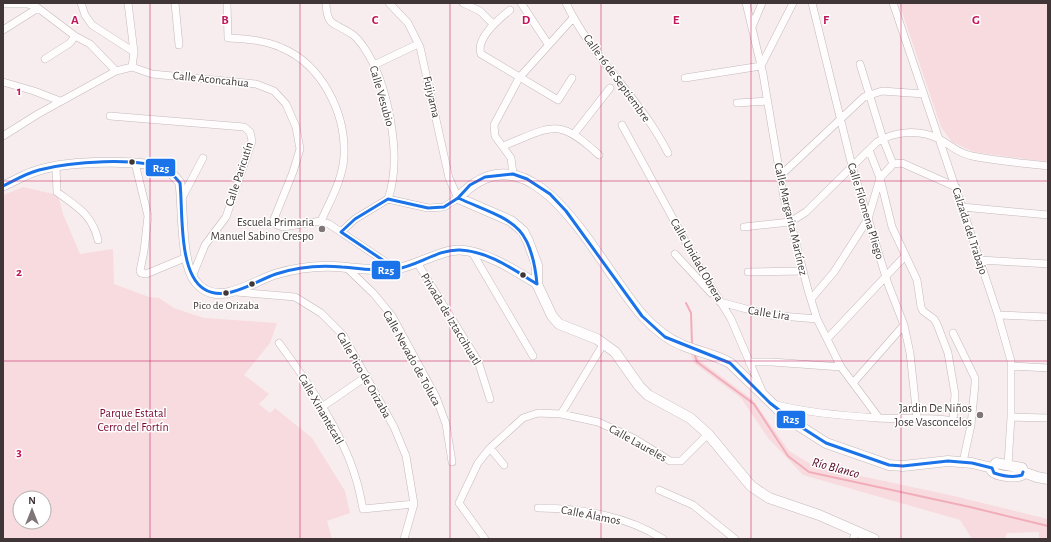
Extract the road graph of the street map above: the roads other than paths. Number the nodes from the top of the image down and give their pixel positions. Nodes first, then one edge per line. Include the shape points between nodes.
1 (81, 3) edge
2 (128, 3) edge
3 (175, 3) edge
4 (227, 3) edge
5 (389, 3) edge
6 (463, 3) edge
7 (521, 3) edge
8 (566, 3) edge
9 (746, 3) edge
10 (762, 3) edge
11 (793, 3) edge
12 (812, 3) edge
13 (893, 3) edge
14 (3, 4) edge
15 (326, 6) edge
16 (38, 8) junction
17 (510, 10) dead end
18 (574, 18) junction
19 (493, 24) junction
20 (752, 27) junction
21 (3, 30) edge
22 (75, 36) junction
23 (418, 44) junction
24 (548, 44) junction
25 (178, 45) dead end
26 (134, 52) junction
27 (45, 59) dead end
28 (860, 64) dead end
29 (374, 65) junction
30 (761, 66) junction
31 (132, 67) junction
32 (116, 71) junction
33 (519, 78) junction
34 (572, 78) dead end
35 (685, 78) dead end
36 (3, 82) edge
37 (610, 88) dead end
38 (924, 94) junction
39 (868, 95) junction
40 (60, 101) junction
41 (767, 101) junction
42 (737, 103) dead end
43 (110, 116) dead end
44 (841, 121) junction
45 (622, 125) dead end
46 (574, 134) junction
47 (3, 136) edge
48 (883, 139) junction
49 (939, 139) junction
50 (503, 146) junction
51 (868, 150) junction
52 (668, 154) dead end
53 (599, 155) dead end
54 (203, 158) dead end
55 (135, 163) junction
56 (893, 164) junction
57 (56, 166) junction
58 (852, 166) junction
59 (1048, 166) edge
60 (513, 174) junction
61 (780, 176) junction
62 (880, 178) junction
63 (3, 186) edge
64 (956, 188) junction
65 (182, 198) junction
66 (458, 198) junction
67 (388, 199) junction
68 (962, 207) junction
69 (1048, 215) edge
70 (868, 219) junction
71 (321, 222) junction
72 (790, 222) junction
73 (744, 227) dead end
74 (341, 232) junction
75 (98, 240) dead end
76 (472, 252) junction
77 (675, 254) dead end
78 (905, 256) junction
79 (187, 257) junction
80 (980, 260) junction
81 (418, 264) junction
82 (1048, 264) edge
83 (347, 268) junction
84 (396, 269) junction
85 (803, 271) junction
86 (748, 272) dead end
87 (192, 277) junction
88 (886, 277) junction
89 (537, 284) junction
90 (236, 292) junction
91 (811, 299) junction
92 (721, 302) junction
93 (998, 315) junction
94 (1048, 317) edge
95 (817, 319) junction
96 (904, 325) junction
97 (953, 333) dead end
98 (827, 339) junction
99 (279, 343) dead end
100 (604, 343) junction
101 (533, 356) dead end
102 (749, 362) junction
103 (1011, 366) junction
104 (842, 367) junction
105 (1048, 368) edge
106 (368, 376) junction
107 (853, 383) junction
108 (490, 399) dead end
109 (768, 401) junction
110 (322, 407) junction
111 (561, 414) junction
112 (1011, 417) junction
113 (879, 418) junction
114 (917, 418) junction
115 (1048, 418) edge
116 (953, 420) junction
117 (971, 425) junction
118 (708, 434) junction
119 (490, 448) junction
120 (452, 462) dead end
121 (963, 462) junction
122 (504, 465) dead end
123 (1008, 465) junction
124 (992, 468) junction
125 (1023, 472) junction
126 (1048, 479) edge
127 (659, 490) dead end
128 (414, 504) junction
129 (538, 508) dead end
130 (855, 535) edge
131 (404, 539) edge
132 (485, 539) edge
133 (662, 539) edge
134 (735, 539) edge
135 (874, 539) edge

1 - 26 street via 92,25
2 - 26 street
3 - 25 street
4 - 71 street via 228,38 255,40 282,48 305,63 322,81 333,100 341,125 344,156 338,182
5 - 23 street, Fujiyama via 408,23
6 - 19 street via 480,10
7 - 24 street
8 - 18 street, Calle 16 de Septiembre
9 - 20 street, Calle Margarita Martínez
10 - 20 street
11 - 30 street
12 - 44 street, Calle Filomena Pliego
13 - 38 street, Calzada del Trabajo
14 - 16 street via 28,4
15 - 29 street, Calle Vesubio via 329,21 351,33 363,46
16 - 21 street
16 - 22 street
17 - 19 street
18 - 24 street
18 - 52 street, Calle 16 de Septiembre via 659,136
19 - 33 street via 480,47 481,54
20 - 30 street, Calle Margarita Martínez
22 - 27 street via 70,43
22 - 32 street via 90,44
23 - 29 street
23 - 66 street, Fujiyama via 450,178
24 - 33 street
26 - 31 street
28 - 39 street
29 - 67 street, Calle Vesubio via 390,118 395,156 393,185
30 - 35 street
30 - 41 street, Calle Margarita Martínez
31 - 32 street
31 - 71 street, Calle Aconcahua via 152,74 256,84 274,91 289,110 296,127 300,149 274,219 277,225 283,227
32 - 40 street
33 - 34 street via 558,100
33 - 50 street via 494,125 495,136
36 - 40 street
37 - 46 street
38 - 39 street via 882,91
38 - 49 street, Calzada del Trabajo
39 - 44 street
39 - 48 street
40 - 47 street
41 - 42 street
41 - 61 street, Calle Margarita Martínez
43 - 87 street, Calle Paricutín via 244,126 250,132 252,141 226,217 205,245
44 - 58 street, Calle Filomena Pliego
44 - 61 street
45 - 92 street, Calle Unidad Obrera
46 - 50 street via 562,129 548,128
46 - 53 street
48 - 49 street via 903,133
48 - 51 street
48 - 56 street
49 - 59 street via 952,149 970,156
49 - 64 street, Calzada del Trabajo
50 - 60 street via 511,158
51 - 58 street
51 - 62 street
54 - 65 street
55 - 57 street
55 - 65 street via 163,168 173,174 180,183
55 - 79 street via 148,216 141,273 146,274
56 - 62 street
56 - 64 street via 902,163
57 - 63 street via 41,169
57 - 75 street via 57,192 89,217 95,226
58 - 70 street, Calle Filomena Pliego
58 - 72 street via 812,208
60 - 66 main road via 485,178 470,185
60 - 109 main road via 550,194 566,211 642,316 665,336 683,346 730,364
61 - 72 street, Calle Margarita Martínez
62 - 70 street
62 - 78 street via 892,227
64 - 68 street, Calzada del Trabajo
65 - 79 street
66 - 67 street via 444,207 428,208
66 - 89 main road via 511,222 522,231 536,265
67 - 74 street via 355,219
68 - 69 street
68 - 80 street, Calzada del Trabajo
70 - 88 street, Calle Filomena Pliego
70 - 91 street via 834,272
71 - 74 street
72 - 73 street
72 - 85 street, Calle Margarita Martínez
74 - 84 street
76 - 81 street, Calle Pico de Orizaba via 449,252
76 - 89 street via 512,269
76 - 101 street
77 - 92 street
78 - 88 street
78 - 116 street via 918,280 921,307 934,319 941,332 955,394
79 - 87 street
80 - 82 street
80 - 93 street, Calzada del Trabajo
81 - 84 street, Calle Pico de Orizaba
81 - 108 street, Privada de Iztaccihuatl via 478,361
83 - 84 street, Calle Pico de Orizaba
83 - 90 street, Calle Pico de Orizaba via 303,268 274,274
83 - 120 street, Calle Nevado de Toluca via 392,316 436,397 446,424
85 - 86 street
85 - 91 street, Calle Margarita Martínez
87 - 90 street, Calle Pico de Orizaba via 206,290 216,293
88 - 96 street, Calle Filomena Pliego
88 - 98 street
89 - 100 main road via 552,316 559,324
90 - 106 street, Calle Pico de Orizaba via 294,297 309,304 321,312 343,335
91 - 95 street, Calle Margarita Martínez
92 - 95 street, Calle Lira via 769,315
92 - 102 street, Calle Unidad Obrera via 731,318
93 - 94 street
93 - 103 street, Calzada del Trabajo
95 - 98 street, Calle Margarita Martínez
96 - 107 street
96 - 114 street, Calle Filomena Pliego via 910,353
97 - 117 street via 975,378
98 - 104 street, Calle Margarita Martínez
99 - 110 street, Calle Xinantécatl via 305,378
100 - 111 street
100 - 118 main road via 615,352 648,395 690,418
102 - 104 street
102 - 109 street, Calle Unidad Obrera
103 - 105 street
103 - 112 street, Calzada del Trabajo
104 - 107 street, Calle Margarita Martínez
106 - 110 street
106 - 128 street, Calle Pico de Orizaba via 406,456
107 - 113 street, Calle Margarita Martínez
109 - 113 street via 797,410
109 - 121 main road via 787,418 826,443 889,465 903,466 938,461
110 - 128 street, Calle Xinantécatl via 356,478 363,509
111 - 118 street, Calle Laureles via 611,427 670,462 681,461
111 - 119 street, Calle Laureles via 538,413 523,418
112 - 115 street
112 - 123 street, Calzada del Trabajo
113 - 114 street
114 - 116 street
116 - 117 street
117 - 121 street
118 - 130 main road via 751,486 759,492
119 - 122 street
119 - 132 street, Calle Laureles via 478,463 459,503
121 - 124 main road
123 - 124 main road via 996,463
123 - 125 main road via 1021,467
124 - 125 main road via 996,474 1019,476
125 - 126 main road
127 - 134 street via 693,505
128 - 131 street
129 - 133 street, Calle Álamos via 612,517 648,529
130 - 135 main road

